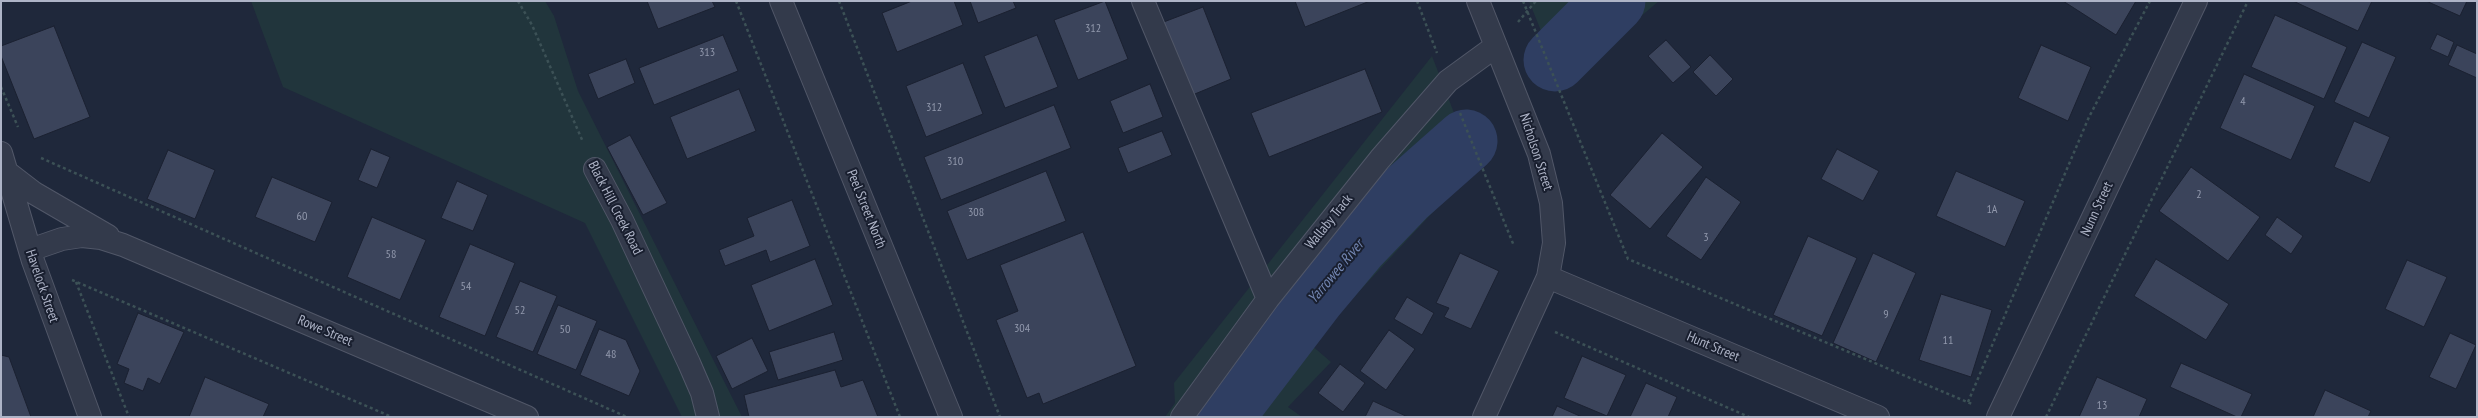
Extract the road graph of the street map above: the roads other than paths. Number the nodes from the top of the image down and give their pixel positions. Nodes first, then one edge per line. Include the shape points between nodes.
1 (781, 1) edge
2 (1144, 1) edge
3 (1478, 1) edge
4 (2196, 1) edge
5 (1500, 56) junction
6 (1, 153) edge
7 (595, 169) road end
8 (8, 173) junction
9 (123, 245) junction
10 (30, 250) junction
11 (1548, 277) junction
12 (1268, 299) junction
13 (90, 417) edge
14 (527, 417) edge
15 (708, 417) edge
16 (951, 417) edge
17 (1182, 417) edge
18 (1484, 417) edge
19 (1878, 417) edge
20 (1998, 417) edge

1 - 16 street, Peel Street North
2 - 12 street
3 - 5 street, Nicholson Street
4 - 20 street, Nunn Street
5 - 11 street, Nicholson Street via 1539,154 1551,203 1554,243
5 - 12 street, Wallaby Track via 1448,82 1380,159
6 - 8 street, Havelock Street
7 - 15 street, Black Hill Creek Road via 622,220 689,363 702,393
8 - 9 street, Rowe Street via 34,193
8 - 10 street, Havelock Street
9 - 10 street, Rowe Street via 101,238 82,236 62,239
9 - 14 street, Rowe Street
10 - 13 street, Havelock Street
11 - 18 street, Nicholson Street
11 - 19 street, Hunt Street
12 - 17 street, Wallaby Track

